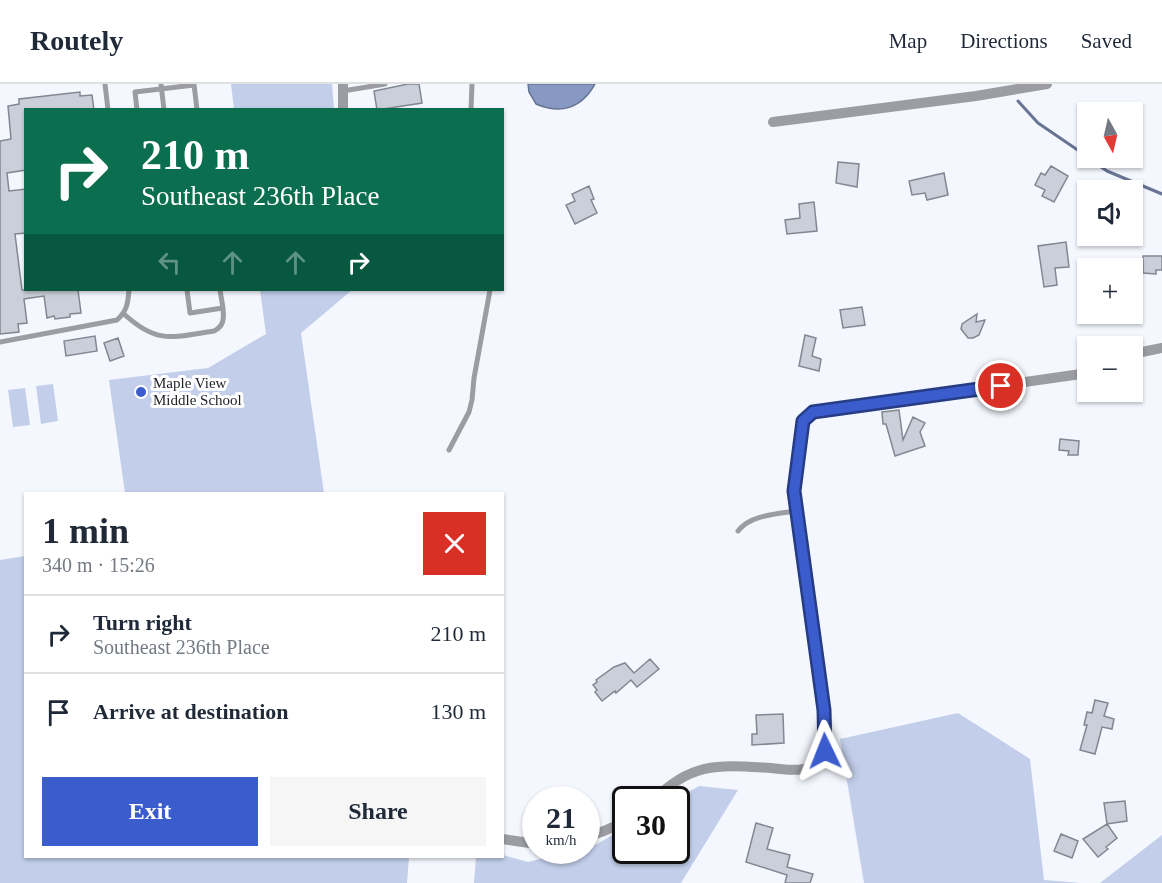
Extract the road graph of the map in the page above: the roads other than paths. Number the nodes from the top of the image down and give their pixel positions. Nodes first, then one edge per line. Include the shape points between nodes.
1 (105, 84) edge
2 (194, 84) edge
3 (385, 84) edge
4 (472, 84) edge
5 (1047, 84) edge
6 (161, 86) edge
7 (343, 88) edge
8 (108, 108) edge
9 (137, 108) edge
10 (164, 108) edge
11 (197, 108) edge
12 (343, 108) edge
13 (471, 108) edge
14 (773, 122) dead end
15 (129, 291) edge
16 (187, 291) edge
17 (220, 291) edge
18 (490, 291) edge
19 (223, 308) junction
20 (124, 314) junction
21 (0, 342) edge
22 (1162, 348) edge
23 (1143, 352) edge
24 (1077, 375) edge
25 (449, 450) dead end
26 (796, 511) junction
27 (738, 531) dead end
28 (669, 786) edge
29 (504, 839) edge
30 (522, 842) edge

1 - 8 lane
2 - 6 lane
2 - 11 lane
3 - 7 lane
4 - 13 lane
5 - 14 street
6 - 9 lane via 135,92
6 - 10 lane
7 - 12 street
15 - 20 lane
16 - 19 lane via 190,313
17 - 19 lane
18 - 25 lane via 469,412
19 - 20 lane via 220,328 168,338 138,327
20 - 21 lane via 117,320
22 - 23 street
24 - 26 street via 813,412 803,421 794,491
26 - 27 lane via 768,515 748,522
26 - 28 street via 824,710 825,751 821,762 805,770 703,768
29 - 30 street

